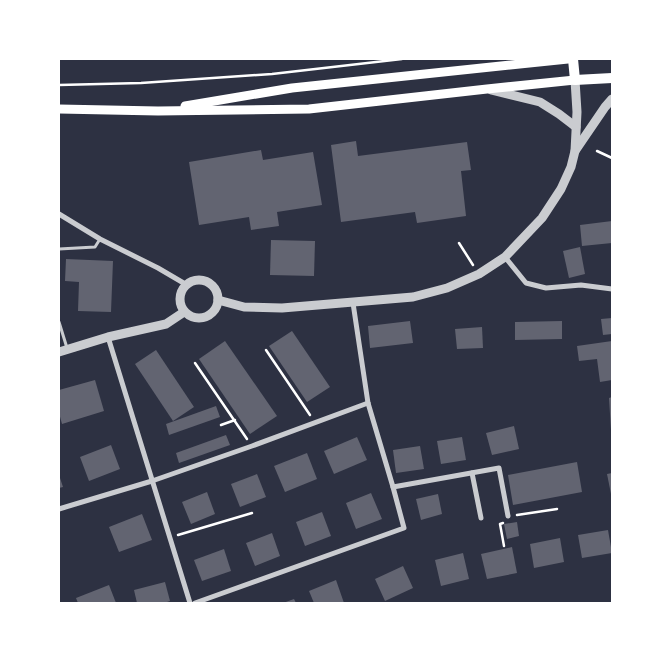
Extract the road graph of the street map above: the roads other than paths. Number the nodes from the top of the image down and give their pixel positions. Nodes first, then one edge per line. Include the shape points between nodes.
1 (568, 59) edge
2 (573, 59) edge
3 (612, 78) edge
4 (575, 80) junction
5 (487, 89) junction
6 (612, 99) edge
7 (59, 109) edge
8 (158, 111) junction
9 (576, 127) junction
10 (575, 151) junction
11 (59, 214) edge
12 (100, 239) junction
13 (59, 249) edge
14 (506, 257) junction
15 (187, 284) junction
16 (612, 289) edge
17 (218, 300) junction
18 (353, 303) junction
19 (184, 312) junction
20 (59, 322) edge
21 (108, 337) junction
22 (63, 350) edge
23 (368, 403) junction
24 (472, 473) junction
25 (152, 481) junction
26 (393, 487) junction
27 (59, 509) edge
28 (481, 518) dead end
29 (508, 519) road end
30 (190, 603) edge
31 (195, 603) edge

1 - 8 main road via 292,88
2 - 4 main road
3 - 4 main road
4 - 5 main road
4 - 9 street
5 - 8 main road via 309,109
5 - 9 street via 540,102
6 - 10 street
7 - 8 main road
9 - 10 street
10 - 14 street via 568,175 542,218
11 - 12 street
12 - 13 lane via 95,247
12 - 15 street
14 - 16 street via 526,283 546,288 581,285
14 - 18 street via 447,288 413,297
15 - 17 street via 198,280 210,284
15 - 19 street via 180,295
17 - 18 street via 244,307 282,308
17 - 19 street via 208,316 195,318
18 - 23 street
19 - 21 street via 166,324
20 - 22 lane
21 - 22 street
21 - 25 street
23 - 25 street
23 - 26 street
24 - 26 street
24 - 28 street
24 - 29 street via 499,468
25 - 27 street
25 - 30 street
26 - 31 street via 404,528

